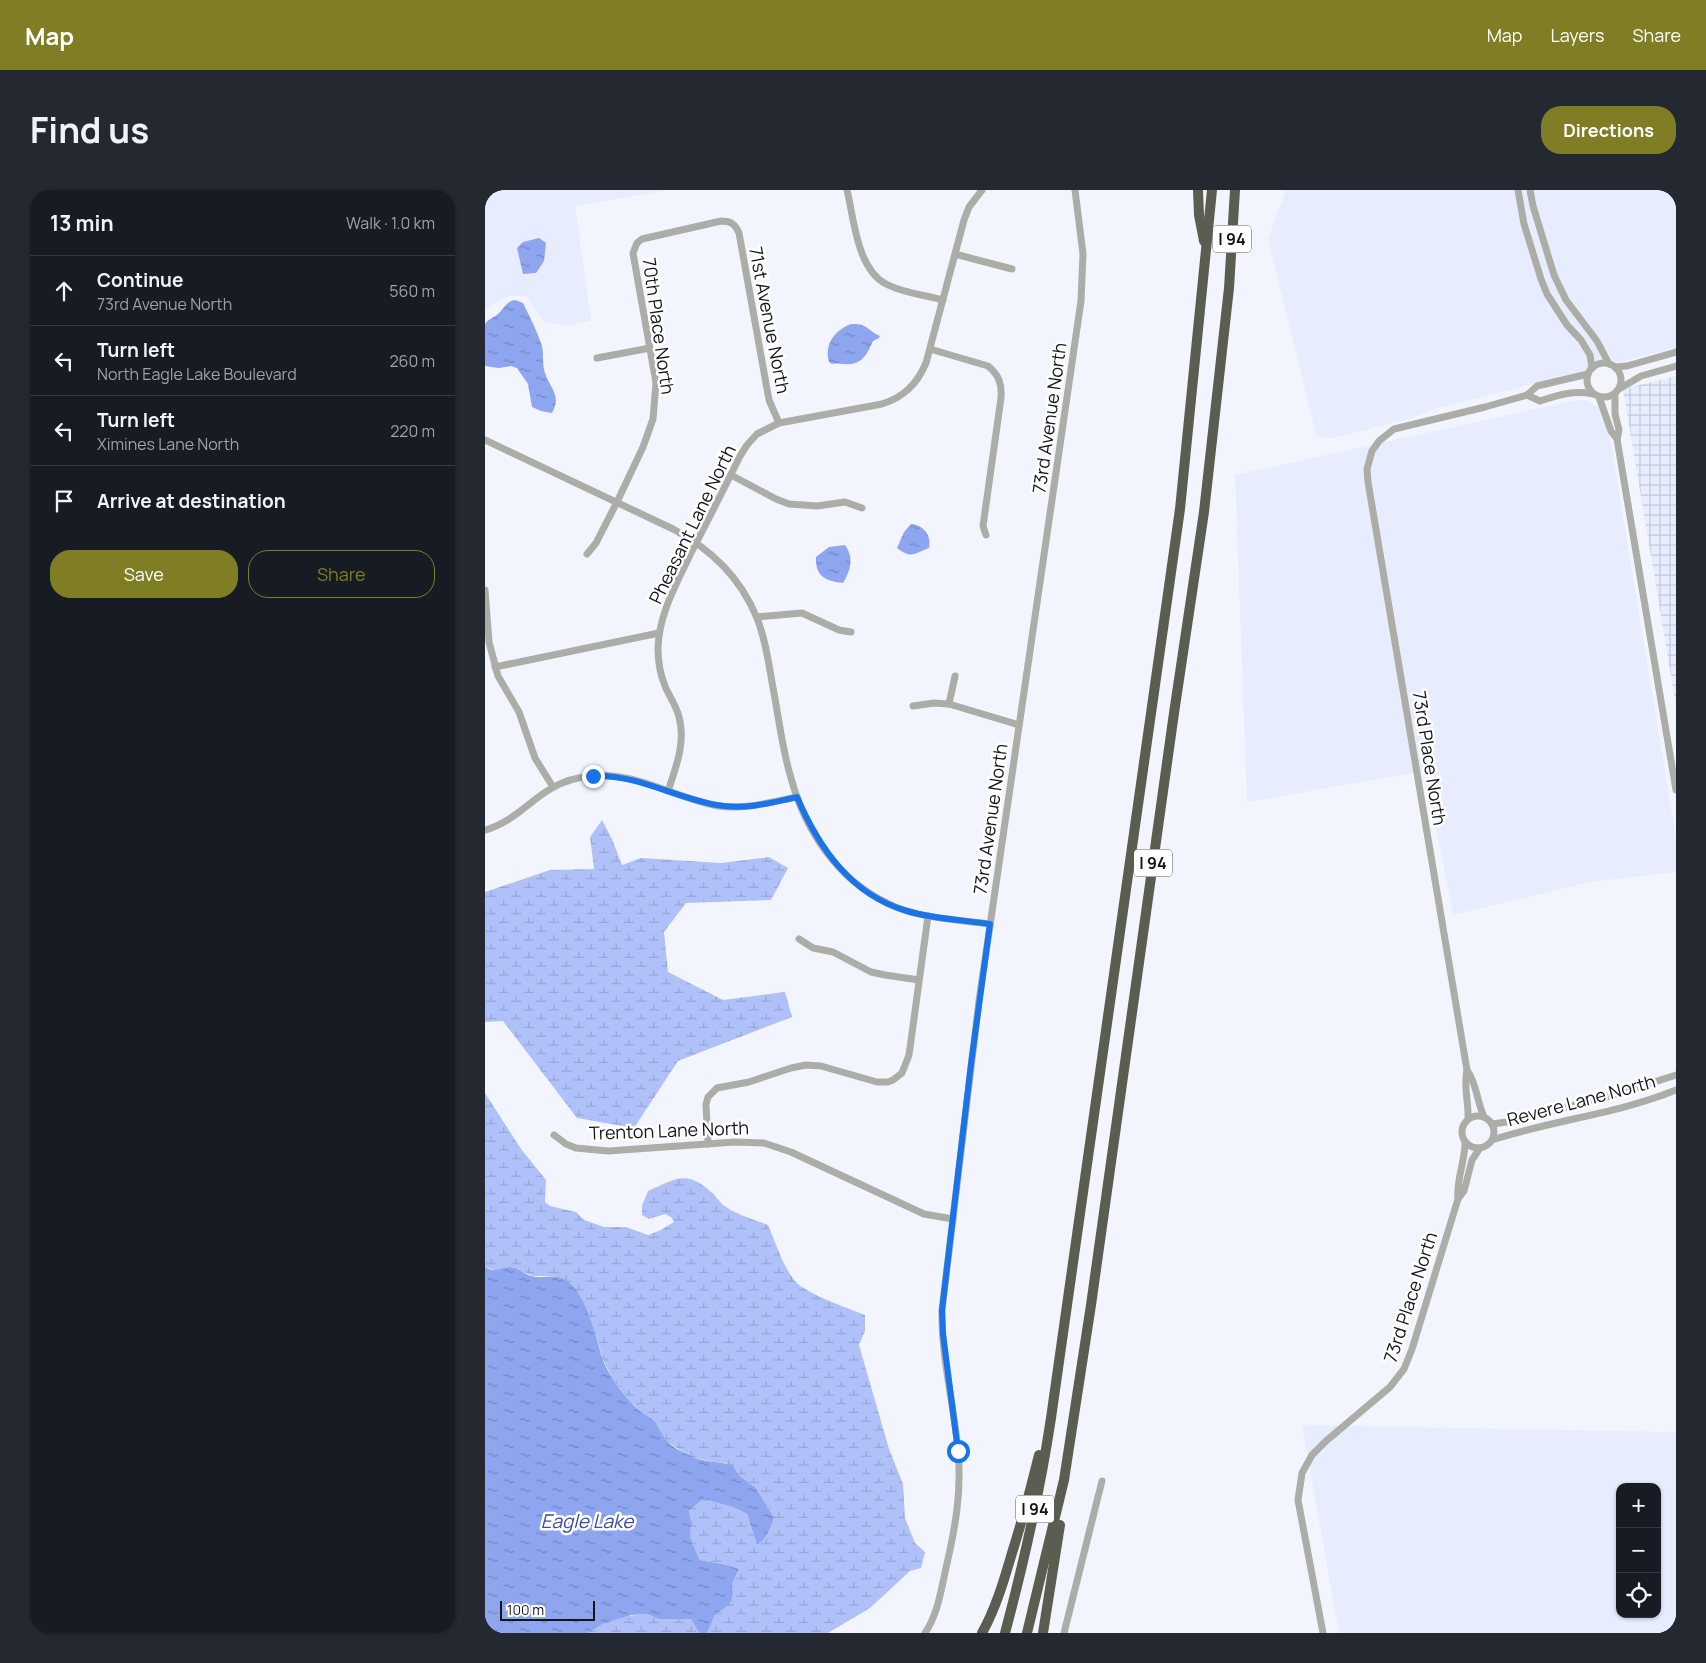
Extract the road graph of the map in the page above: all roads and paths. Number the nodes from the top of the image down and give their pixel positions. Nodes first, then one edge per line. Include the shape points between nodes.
1 (847, 190) edge
2 (982, 190) edge
3 (1075, 190) edge
4 (1198, 190) edge
5 (1212, 190) edge
6 (1235, 190) edge
7 (1242, 190) edge
8 (1518, 190) edge
9 (1530, 190) edge
10 (642, 239) joint
11 (955, 254) junction
12 (1206, 254) junction
13 (1012, 269) dead end
14 (1229, 288) junction
15 (943, 300) junction
16 (650, 348) junction
17 (930, 348) junction
18 (1676, 352) edge
19 (597, 358) dead end
20 (1612, 365) junction
21 (1676, 366) edge
22 (1590, 371) junction
23 (1617, 392) junction
24 (1527, 395) junction
25 (1596, 395) junction
26 (779, 423) junction
27 (1617, 439) junction
28 (485, 440) edge
29 (731, 475) junction
30 (617, 502) junction
31 (862, 508) dead end
32 (986, 535) dead end
33 (697, 542) junction
34 (587, 554) dead end
35 (485, 590) edge
36 (757, 617) junction
37 (851, 632) dead end
38 (659, 633) junction
39 (495, 666) junction
40 (955, 676) dead end
41 (949, 704) junction
42 (913, 706) dead end
43 (1019, 725) junction
44 (553, 787) junction
45 (1676, 790) edge
46 (668, 791) junction
47 (797, 797) junction
48 (485, 830) edge
49 (928, 916) junction
50 (990, 924) junction
51 (799, 939) dead end
52 (919, 980) junction
53 (1467, 1070) junction
54 (1676, 1075) edge
55 (1676, 1090) edge
56 (1484, 1117) junction
57 (1468, 1119) junction
58 (1492, 1124) junction
59 (554, 1135) dead end
60 (1492, 1140) junction
61 (1465, 1142) junction
62 (708, 1144) junction
63 (1480, 1148) junction
64 (1457, 1198) junction
65 (953, 1219) junction
66 (1055, 1384) junction
67 (1071, 1439) junction
68 (1102, 1481) dead end
69 (925, 1633) edge
70 (982, 1633) edge
71 (1005, 1633) edge
72 (1027, 1633) edge
73 (1043, 1633) edge
74 (1064, 1633) edge
75 (1323, 1633) edge

1 - 15 street via 862,252 871,271 886,284
2 - 11 street, Pheasant Lane North via 969,208
3 - 43 street, 73rd Avenue North via 1083,254 1081,301
4 - 12 highway
5 - 12 highway, I 94
6 - 14 highway, I 94
7 - 14 highway
8 - 22 street via 1524,224 1541,279 1567,325 1590,354
9 - 20 street via 1554,275 1566,300
10 - 16 street, 70th Place North via 633,253
10 - 26 street, 71st Avenue North via 721,221 732,222 739,233 769,400
11 - 13 street
11 - 15 street, Pheasant Lane North
12 - 66 highway, I 94 via 1180,509
14 - 67 highway, I 94 via 1204,512
15 - 17 street, Pheasant Lane North
16 - 19 street
16 - 30 street, 70th Place North via 656,390 653,419
17 - 26 street, Pheasant Lane North via 922,374 914,385 894,400
17 - 32 street via 988,366 1000,380 1001,398 983,526
18 - 20 street via 1627,366
20 - 22 street via 1600,364
20 - 23 street via 1621,380
21 - 23 street via 1641,376
22 - 24 street via 1537,386
22 - 25 street via 1587,385
23 - 25 street via 1605,397
23 - 27 street
24 - 25 street via 1540,401 1567,393
24 - 53 street, 73rd Place North via 1394,429 1372,451 1367,469
25 - 27 street
26 - 29 street, Pheasant Lane North via 757,434 747,445
27 - 45 street
28 - 30 street
29 - 31 street via 789,504 817,506 845,502
29 - 33 street, Pheasant Lane North
30 - 33 street
30 - 34 street, 70th Place North
33 - 36 street via 730,573
33 - 38 street, Pheasant Lane North via 667,605
35 - 39 street via 489,642
36 - 37 street via 802,613
36 - 47 street
38 - 39 street
38 - 46 street, Pheasant Lane North via 660,669 682,728 679,758
39 - 44 street via 502,685 519,712 535,758
40 - 41 street
41 - 42 street
41 - 43 street
43 - 50 street, 73rd Avenue North
44 - 46 street via 584,777 610,775
44 - 48 street via 504,823
46 - 47 street via 729,807
47 - 49 street via 826,852 854,883 888,904
49 - 50 street
49 - 52 street
50 - 65 street, 73rd Avenue North
51 - 52 street via 871,972
52 - 62 street via 909,1054 898,1078 883,1083 806,1065 717,1088 706,1104
53 - 56 street, 73rd Place North via 1473,1078
53 - 57 street, 73rd Place North
54 - 58 street, Revere Lane North via 1515,1122
55 - 60 street, Revere Lane North via 1649,1101
56 - 57 street
56 - 58 street
57 - 61 street via 1461,1132
58 - 60 street
59 - 62 street, Trenton Lane North via 576,1148 608,1151
60 - 63 street
61 - 63 street
61 - 64 street, 73rd Place North
62 - 65 street, Trenton Lane North via 749,1142 777,1147 924,1214
63 - 64 street, 73rd Place North via 1472,1160 1464,1191
64 - 75 street, 73rd Place North via 1404,1369 1390,1387 1312,1455 1302,1473 1298,1500
65 - 69 street, 73rd Avenue North via 942,1323 960,1479 954,1534 939,1601
66 - 70 highway via 1024,1514 997,1601
66 - 71 highway, I 94 via 1038,1493
67 - 72 highway, I 94 via 1055,1523
67 - 73 highway
68 - 74 street

